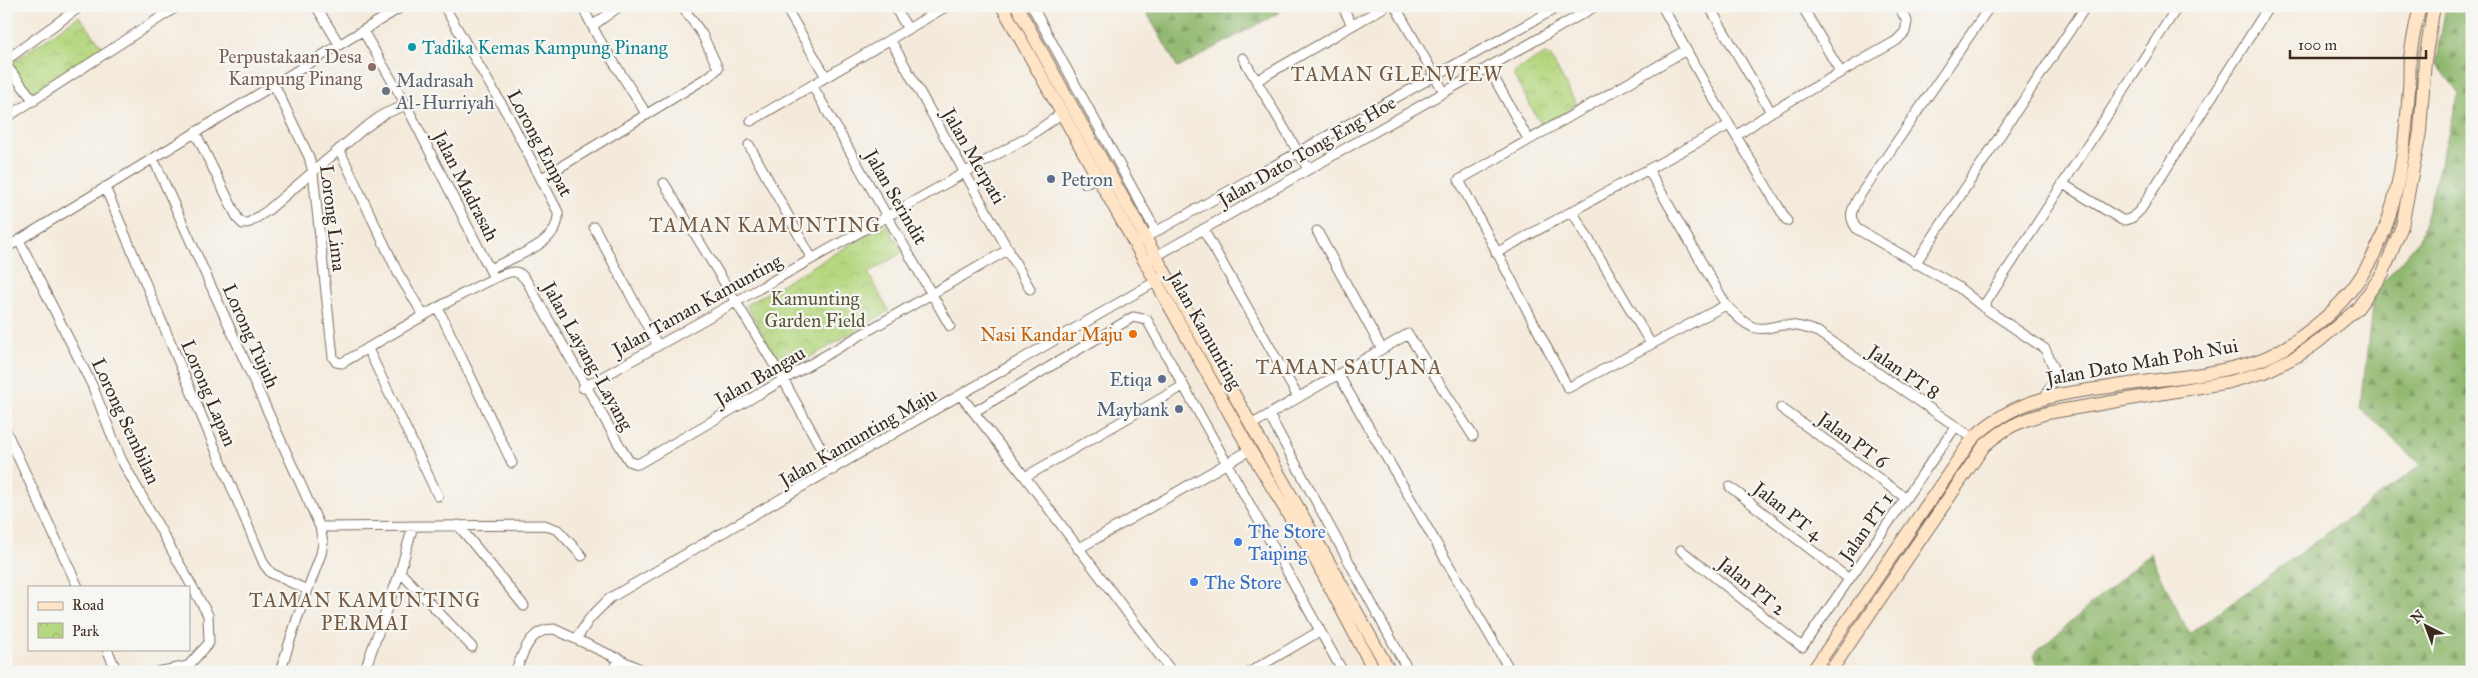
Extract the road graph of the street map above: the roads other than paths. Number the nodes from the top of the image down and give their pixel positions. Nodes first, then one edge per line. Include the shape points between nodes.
1 (81, 6) edge
2 (178, 6) edge
3 (316, 6) edge
4 (403, 6) edge
5 (444, 6) edge
6 (582, 6) edge
7 (620, 6) edge
8 (682, 6) edge
9 (785, 6) edge
10 (894, 6) edge
11 (947, 6) edge
12 (1002, 6) edge
13 (1017, 6) edge
14 (1032, 6) edge
15 (1342, 6) edge
16 (1386, 6) edge
17 (1395, 6) edge
18 (1560, 6) edge
19 (1662, 6) edge
20 (1709, 6) edge
21 (1802, 6) edge
22 (1898, 6) edge
23 (1990, 6) edge
24 (2086, 6) edge
25 (2178, 6) edge
26 (2269, 6) edge
27 (2420, 6) edge
28 (2434, 6) edge
29 (1590, 8) edge
30 (1352, 25) junction
31 (592, 26) junction
32 (908, 29) junction
33 (363, 31) junction
34 (890, 39) junction
35 (340, 44) junction
36 (1686, 50) junction
37 (1243, 58) dead end
38 (6, 60) edge
39 (6, 65) edge
40 (1488, 67) junction
41 (1841, 73) junction
42 (1436, 76) junction
43 (826, 77) junction
44 (1256, 80) junction
45 (274, 84) junction
46 (812, 85) junction
47 (1444, 92) junction
48 (34, 100) junction
49 (406, 105) junction
50 (1771, 112) junction
51 (1061, 114) junction
52 (647, 115) junction
53 (6, 118) edge
54 (751, 121) dead end
55 (1729, 125) junction
56 (195, 132) junction
57 (1736, 136) junction
58 (1528, 139) junction
59 (749, 145) dead end
60 (339, 150) junction
61 (1298, 152) junction
62 (153, 158) junction
63 (1308, 169) junction
64 (1648, 169) junction
65 (964, 172) junction
66 (312, 173) junction
67 (1097, 177) junction
68 (542, 178) junction
69 (664, 183) dead end
70 (1085, 183) dead end
71 (2062, 184) junction
72 (105, 187) junction
73 (1572, 212) junction
74 (888, 214) junction
75 (1787, 221) dead end
76 (594, 227) dead end
77 (1203, 229) junction
78 (1317, 231) dead end
79 (1156, 232) junction
80 (19, 240) junction
81 (1139, 241) junction
82 (6, 248) edge
83 (1009, 249) junction
84 (1496, 254) junction
85 (812, 259) junction
86 (1150, 259) junction
87 (1915, 264) junction
88 (490, 268) junction
89 (494, 278) junction
90 (1161, 278) junction
91 (1030, 288) dead end
92 (933, 294) junction
93 (735, 303) junction
94 (1726, 304) junction
95 (1983, 307) junction
96 (438, 308) junction
97 (424, 316) junction
98 (950, 326) dead end
99 (1651, 344) junction
100 (658, 346) junction
101 (368, 349) junction
102 (1382, 349) junction
103 (1338, 374) junction
104 (2053, 381) junction
105 (784, 382) junction
106 (1183, 386) junction
107 (585, 387) junction
108 (2062, 394) junction
109 (961, 396) junction
110 (1298, 397) junction
111 (2045, 397) junction
112 (1781, 408) dead end
113 (974, 412) junction
114 (1269, 415) junction
115 (1251, 425) junction
116 (1956, 426) junction
117 (6, 431) edge
118 (1978, 433) junction
119 (1473, 436) dead end
120 (1992, 439) junction
121 (1250, 450) junction
122 (629, 460) joint
123 (512, 463) dead end
124 (1226, 464) junction
125 (833, 470) junction
126 (1025, 477) junction
127 (1730, 487) dead end
128 (438, 496) dead end
129 (1906, 498) junction
130 (458, 525) junction
131 (413, 526) junction
132 (320, 527) junction
133 (1078, 549) junction
134 (1680, 550) dead end
135 (582, 556) dead end
136 (400, 572) junction
137 (1849, 579) junction
138 (78, 586) edge
139 (307, 590) junction
140 (524, 606) dead end
141 (1320, 631) junction
142 (577, 638) junction
143 (472, 647) dead end
144 (1802, 647) joint
145 (107, 650) edge
146 (619, 658) junction
147 (187, 669) edge
148 (117, 672) edge
149 (156, 672) edge
150 (280, 672) edge
151 (364, 672) edge
152 (515, 672) edge
153 (613, 672) edge
154 (648, 672) edge
155 (1172, 672) edge
156 (1250, 672) edge
157 (1344, 672) edge
158 (1375, 672) edge
159 (1390, 672) edge
160 (1409, 672) edge
161 (1511, 672) edge
162 (1812, 672) edge
163 (1830, 672) edge

1 - 38 street
2 - 48 street
3 - 35 street
4 - 33 street
5 - 68 street, Lorong Empat
6 - 31 street
7 - 31 street
8 - 52 street via 702,34 718,68
9 - 43 street
10 - 32 street
11 - 32 street
12 - 51 street, Jalan Kamunting
13 - 81 street, Jalan Kamunting
14 - 79 street
15 - 30 street
16 - 30 street
17 - 42 street
18 - 42 street
19 - 36 street
20 - 50 street
21 - 41 street
22 - 41 street via 1907,21 1905,32 1896,41
23 - 87 street via 1852,210 1851,221 1857,230
24 - 87 street
25 - 71 street
26 - 71 street via 2133,217 2122,220
27 - 108 street, Jalan Dato Mah Poh Nui via 2410,59 2405,131 2396,192 2370,266 2346,300 2291,344 2259,360 2225,370
28 - 120 street, Jalan Dato Mah Poh Nui via 2425,60 2420,132 2402,226 2383,273 2357,309 2318,342 2265,372 2230,382 2047,413 2021,420
29 - 40 street, Jalan Dato Tong Eng Hoe
30 - 44 street
31 - 52 street
32 - 34 street
33 - 35 street
33 - 49 street, Jalan Madrasah
34 - 43 street
34 - 65 street, Jalan Merpati
35 - 45 street
36 - 55 street
36 - 58 street
37 - 44 street
39 - 48 street
40 - 47 street, Jalan Dato Tong Eng Hoe
40 - 58 street
41 - 50 street
42 - 47 street
42 - 61 street
43 - 46 street
44 - 61 street
45 - 56 street
45 - 66 street, Lorong Lima via 308,157
46 - 54 street
46 - 74 street, Jalan Serindit
47 - 63 street, Jalan Dato Tong Eng Hoe
48 - 53 street
49 - 60 street via 384,114
49 - 88 street, Jalan Madrasah
50 - 57 street
51 - 65 street, Jalan Taman Kamunting via 1028,137
51 - 67 street, Jalan Kamunting
52 - 68 street
55 - 57 street
55 - 64 street
56 - 62 street
56 - 66 street via 243,224 267,211
57 - 75 street
58 - 84 street via 1458,180
59 - 85 street
60 - 66 street
60 - 97 street via 398,273
61 - 63 street
61 - 79 street
62 - 72 street
62 - 132 street, Lorong Tujuh
63 - 77 street, Jalan Dato Tong Eng Hoe
64 - 73 street
64 - 94 street, Jalan PT 8
65 - 74 street, Jalan Taman Kamunting
65 - 83 street, Jalan Merpati
66 - 101 street, Lorong Lima via 333,358 342,363
67 - 70 street
67 - 81 street, Jalan Kamunting
68 - 88 street, Lorong Empat via 558,212 555,232
69 - 93 street
71 - 95 street
72 - 80 street
72 - 139 street, Lorong Lapan via 264,564 270,573
73 - 84 street
73 - 99 street
74 - 85 street, Jalan Taman Kamunting
74 - 92 street, Jalan Serindit
76 - 100 street
77 - 86 street, Jalan Dato Tong Eng Hoe
77 - 110 street
78 - 102 street
79 - 81 street
80 - 82 street
80 - 147 street, Lorong Sembilan via 92,385 121,459 208,615 209,643
81 - 86 street, Jalan Kamunting
83 - 91 street, Jalan Merpati
83 - 92 street, Jalan Bangau
84 - 99 street via 1568,388
85 - 93 street, Jalan Taman Kamunting
86 - 90 street, Jalan Kamunting
87 - 95 street via 1958,287
88 - 89 street, Jalan Madrasah
89 - 96 street
89 - 107 street, Jalan Layang-Layang via 508,272 522,275
90 - 109 street, Jalan Kamunting Maju
90 - 115 street, Jalan Kamunting
90 - 121 street, Jalan Kamunting
92 - 98 street, Jalan Serindit
92 - 105 street, Jalan Bangau
93 - 100 street, Jalan Taman Kamunting
93 - 105 street
94 - 99 street
94 - 116 street, Jalan PT 8 via 1754,328 1802,326 1818,332
95 - 104 street via 2045,349 2053,366
96 - 97 street
96 - 123 street
97 - 101 street
100 - 107 street, Jalan Taman Kamunting
101 - 128 street
102 - 103 street
102 - 119 street via 1408,334
103 - 110 street
103 - 161 street
104 - 108 street
104 - 111 street
105 - 122 street, Jalan Bangau via 638,464
105 - 125 street
106 - 113 street via 1147,320 1133,318
106 - 124 street
106 - 126 street
107 - 122 street, Jalan Layang-Layang
108 - 111 street, Jalan Dato Mah Poh Nui
109 - 113 street
109 - 125 street, Jalan Kamunting Maju
110 - 114 street
111 - 118 street, Jalan Dato Mah Poh Nui via 1997,417
112 - 129 street, Jalan PT 6
113 - 126 street
114 - 115 street
114 - 160 street
115 - 159 street, Jalan Kamunting via 1326,553
116 - 118 street, Jalan PT 8
116 - 129 street, Jalan PT 1
117 - 138 street
118 - 120 street
118 - 162 street, Jalan Dato Mah Poh Nui
120 - 163 street, Jalan Dato Mah Poh Nui via 1984,446
121 - 124 street
121 - 158 street, Jalan Kamunting
124 - 133 street
124 - 141 street
125 - 142 street, Jalan Kamunting Maju via 610,598 598,608
126 - 133 street
127 - 137 street, Jalan PT 4
129 - 137 street, Jalan PT 1
130 - 131 street
130 - 135 street via 544,525 558,530
130 - 140 street
131 - 132 street
131 - 136 street
132 - 139 street via 321,554
133 - 155 street
134 - 144 street, Jalan PT 2
136 - 143 street
136 - 151 street
137 - 144 street, Jalan PT 1
139 - 150 street
141 - 156 street
141 - 157 street
142 - 146 street
142 - 152 street via 554,628 536,633
145 - 148 street
146 - 153 street
146 - 154 street
147 - 149 street

